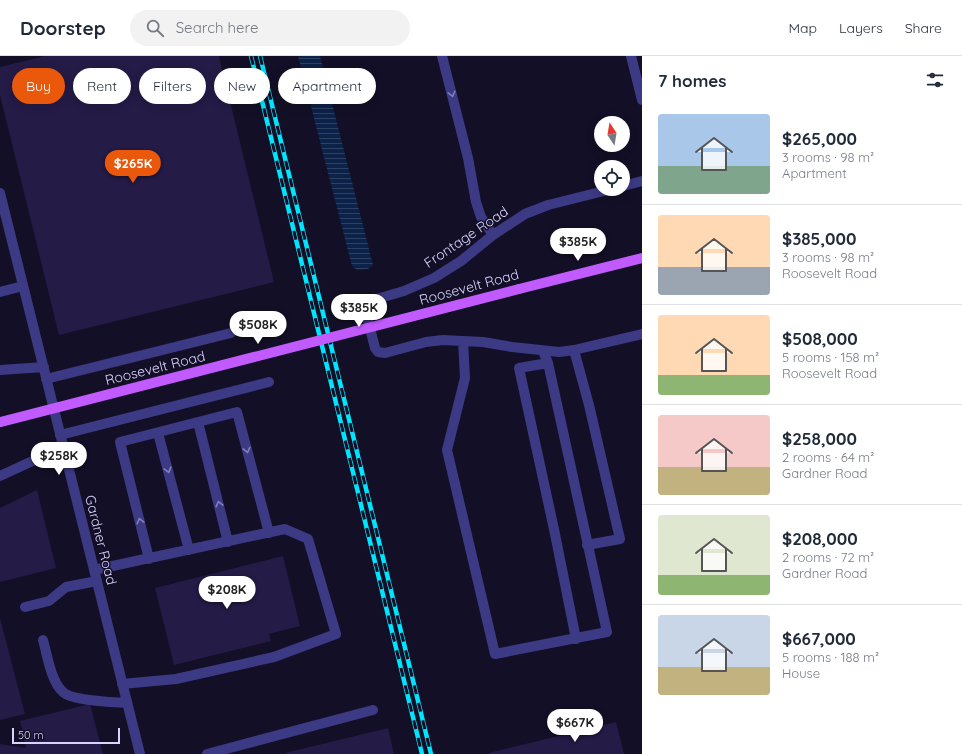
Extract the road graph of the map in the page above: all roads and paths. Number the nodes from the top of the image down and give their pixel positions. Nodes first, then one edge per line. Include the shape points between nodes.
1 (442, 56) edge
2 (631, 56) edge
3 (642, 100) edge
4 (642, 182) edge
5 (630, 185) edge
6 (0, 193) edge
7 (594, 194) edge
8 (493, 235) junction
9 (642, 258) edge
10 (23, 286) junction
11 (0, 292) edge
12 (231, 333) dead end
13 (642, 334) edge
14 (463, 341) junction
15 (574, 350) junction
16 (543, 351) junction
17 (548, 363) junction
18 (44, 367) junction
19 (0, 370) edge
20 (46, 378) junction
21 (269, 382) dead end
22 (1, 422) edge
23 (198, 422) junction
24 (158, 433) junction
25 (60, 435) junction
26 (63, 447) junction
27 (0, 476) edge
28 (269, 533) junction
29 (228, 542) junction
30 (587, 545) junction
31 (189, 550) junction
32 (149, 559) junction
33 (94, 570) junction
34 (97, 581) junction
35 (25, 607) dead end
36 (576, 639) junction
37 (43, 640) dead end
38 (122, 684) junction
39 (127, 703) junction
40 (373, 710) dead end
41 (140, 754) edge
42 (207, 754) edge

1 -> 8 street via 468,158 476,202 481,217
2 - 3 street
4 - 5 street
6 - 10 street, Gardner Road
7 - 8 street, Frontage Road via 548,205 525,214
8 - 14 street, Frontage Road via 461,261 434,278 404,291 373,300 365,309 378,352 385,353 426,342
9 - 22 main road, Roosevelt Road, bridge
10 - 11 street
10 - 18 street, Gardner Road
12 - 20 street
13 - 15 street, Frontage Road
14 - 16 street, Frontage Road
14 - 36 street via 465,378 447,450 495,654
15 - 16 street, Frontage Road
15 - 30 street via 620,539
16 - 17 street
17 - 30 street
17 - 36 street via 519,368
18 - 19 street
18 - 20 street, Gardner Road
20 - 25 street, Gardner Road
21 - 25 street
23 - 24 street
23 -> 28 street via 237,412
29 -> 23 street
24 -> 31 street
32 -> 24 street via 120,442
25 - 26 street, Gardner Road
26 - 27 street
26 - 33 street, Gardner Road
28 - 29 street
28 - 38 street via 285,529 308,539 336,634 274,657 176,679
29 - 31 street
30 - 36 street via 606,632
31 - 32 street
32 - 33 street
33 - 34 street, Gardner Road
34 - 35 street via 66,587 49,601
34 - 38 street, Gardner Road
37 - 39 street via 54,678 63,693 84,699
38 - 39 street, Gardner Road
39 - 41 street, Gardner Road
40 - 42 street

